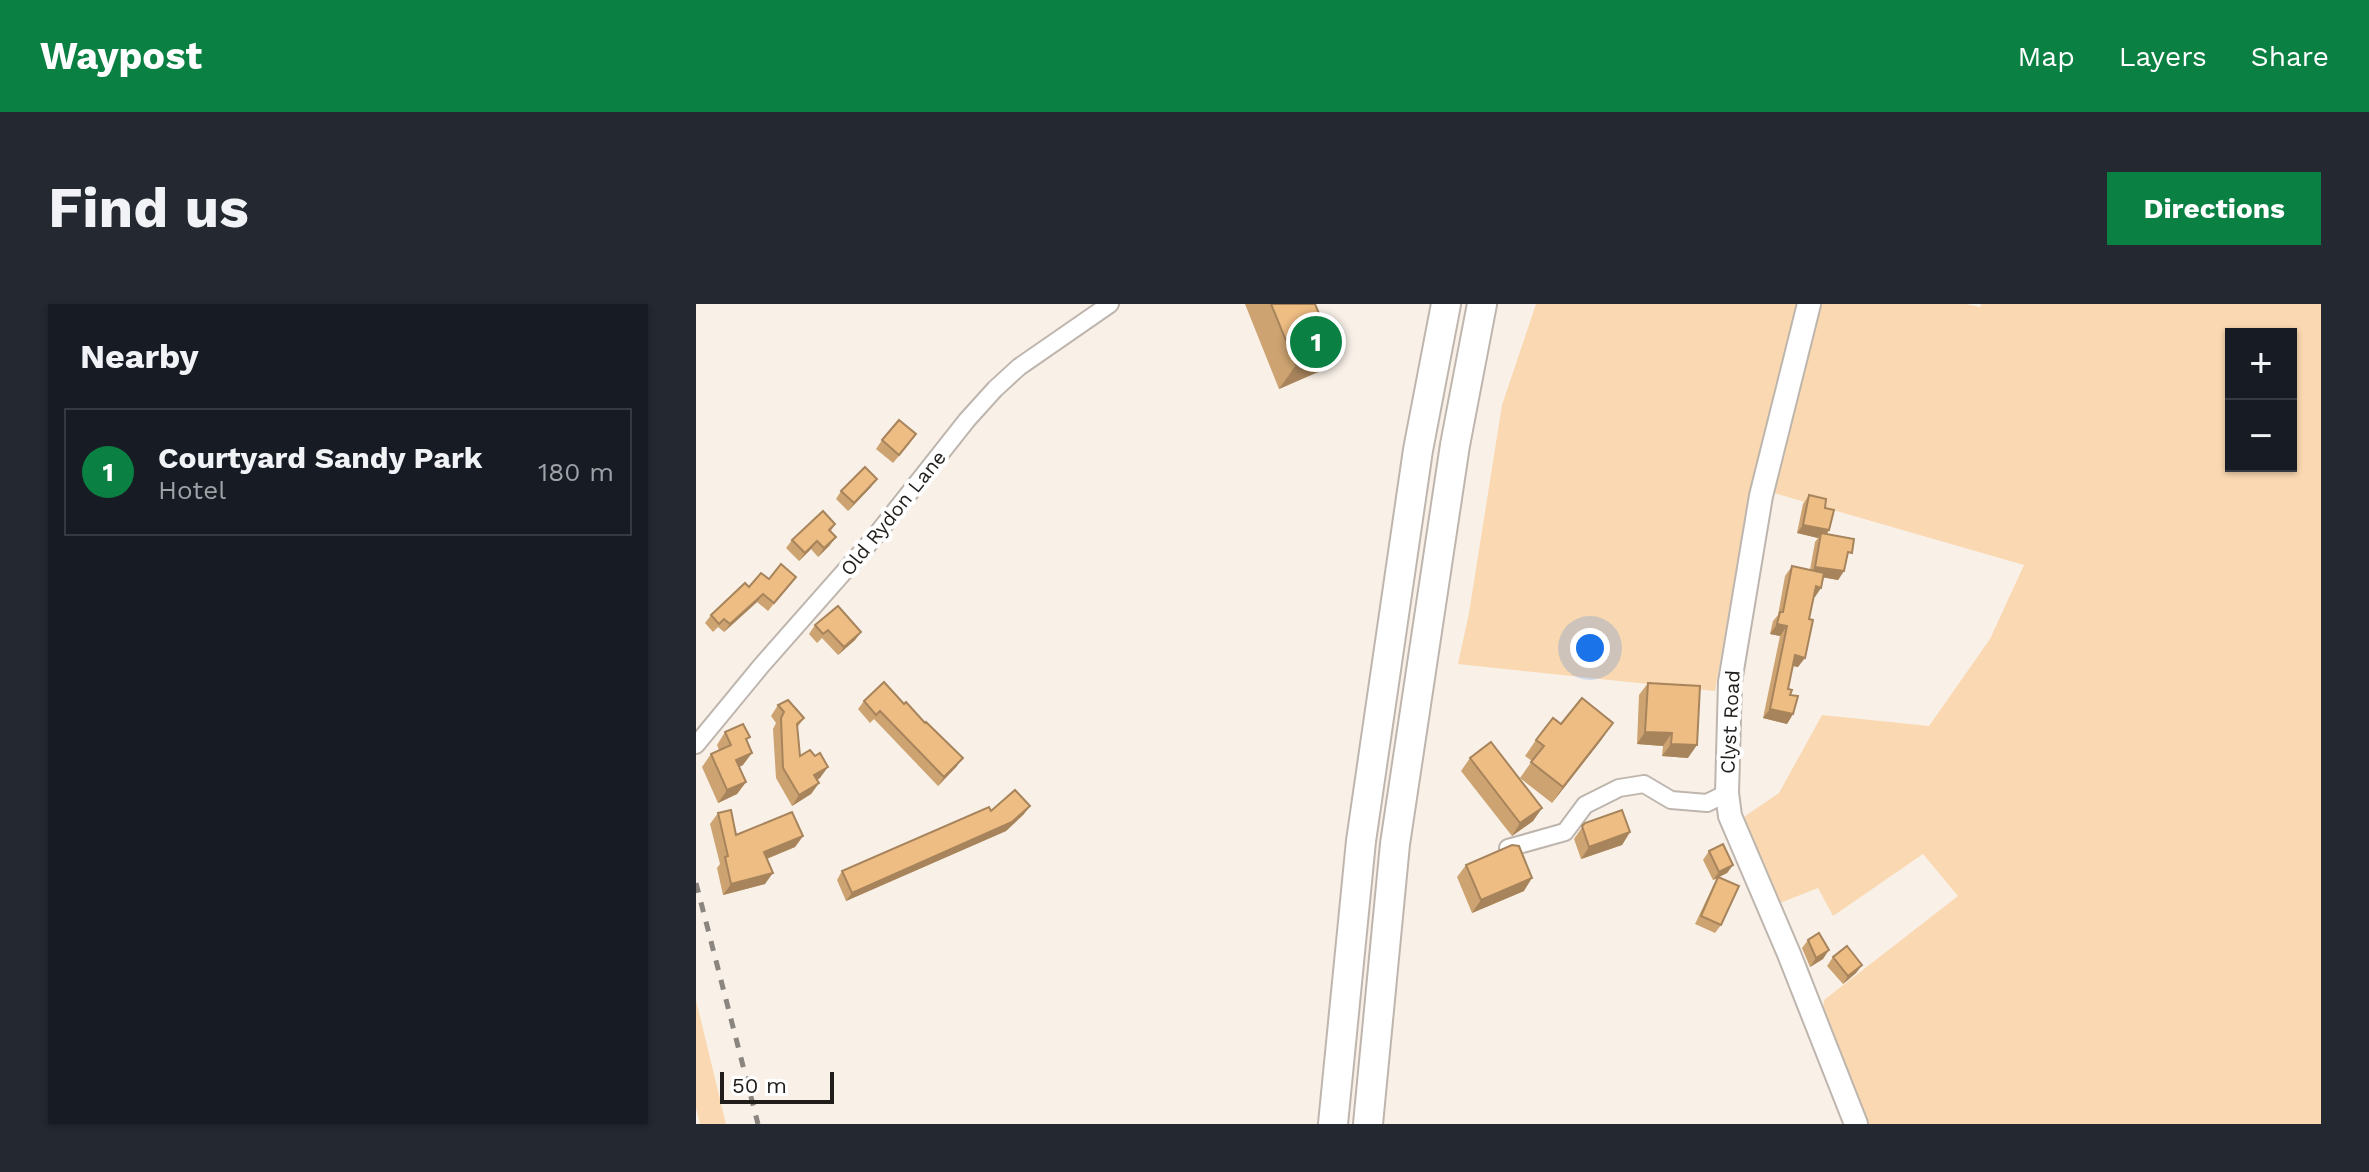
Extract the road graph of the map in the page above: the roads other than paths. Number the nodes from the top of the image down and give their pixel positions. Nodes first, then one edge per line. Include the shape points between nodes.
1 (1110, 304) edge
2 (1446, 304) edge
3 (1482, 304) edge
4 (1809, 304) edge
5 (696, 745) edge
6 (1727, 793) junction
7 (1508, 848) edge
8 (1333, 1124) edge
9 (1368, 1124) edge
10 (1856, 1124) edge

1 - 5 street, Old Rydon Lane via 1011,374 967,420
2 - 8 highway via 1418,450 1361,841
3 - 9 highway via 1455,445 1395,844
4 - 6 street, Clyst Road via 1761,496 1744,597 1730,682
6 - 7 street via 1707,803 1671,800 1644,784 1619,788 1585,805 1565,832
6 - 10 street, Clyst Road via 1730,816

